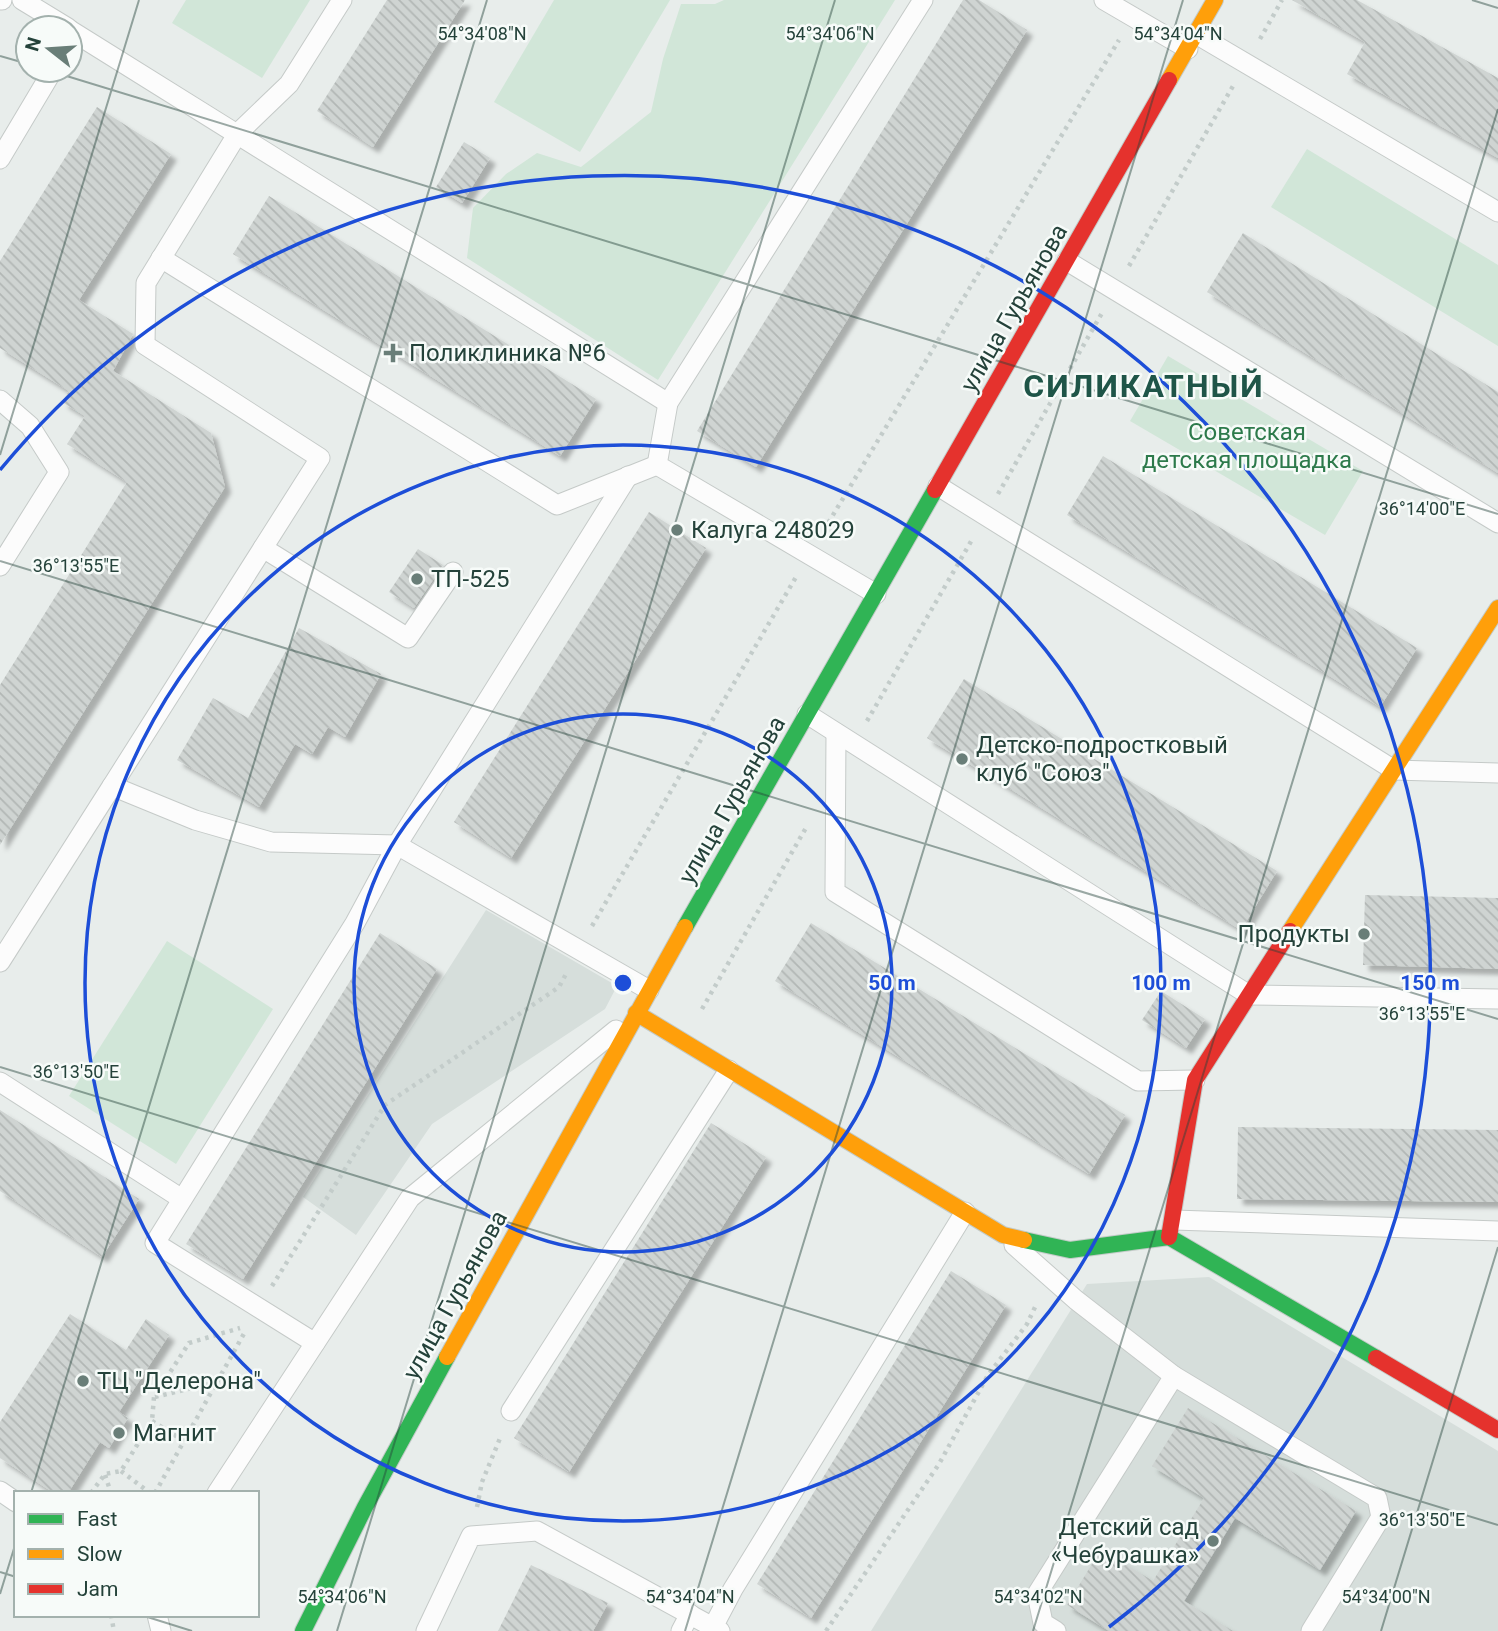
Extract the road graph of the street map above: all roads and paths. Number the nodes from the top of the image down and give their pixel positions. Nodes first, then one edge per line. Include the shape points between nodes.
1 (22, 0) edge
2 (342, 0) edge
3 (923, 0) edge
4 (1104, 0) edge
5 (1215, 0) edge
6 (43, 14) edge
7 (1133, 17) junction
8 (84, 41) edge
9 (1192, 42) junction
10 (45, 84) edge
11 (238, 134) junction
12 (0, 159) edge
13 (1498, 212) edge
14 (161, 258) junction
15 (1067, 261) junction
16 (0, 400) edge
17 (668, 403) junction
18 (657, 465) junction
19 (628, 476) junction
20 (938, 486) junction
21 (1498, 523) edge
22 (263, 548) junction
23 (809, 555) junction
24 (0, 566) edge
25 (453, 572) dead end
26 (876, 594) junction
27 (1498, 608) edge
28 (807, 714) junction
29 (836, 733) junction
30 (1394, 770) junction
31 (1498, 773) edge
32 (112, 786) junction
33 (397, 845) junction
34 (579, 949) junction
35 (0, 962) edge
36 (649, 989) junction
37 (1249, 995) junction
38 (1498, 999) edge
39 (636, 1013) junction
40 (729, 1070) junction
41 (1195, 1080) junction
42 (0, 1082) edge
43 (182, 1199) junction
44 (965, 1212) junction
45 (1172, 1228) junction
46 (1498, 1231) edge
47 (1003, 1234) junction
48 (1049, 1276) junction
49 (258, 1308) junction
50 (315, 1343) junction
51 (1174, 1377) junction
52 (217, 1382) junction
53 (154, 1398) junction
54 (511, 1411) joint
55 (152, 1421) junction
56 (1498, 1430) edge
57 (184, 1441) junction
58 (121, 1471) junction
59 (105, 1474) junction
60 (92, 1491) edge
61 (110, 1491) edge
62 (149, 1491) edge
63 (153, 1491) edge
64 (218, 1491) edge
65 (471, 1536) junction
66 (685, 1623) edge
67 (716, 1629) edge
68 (303, 1631) edge
69 (426, 1631) edge
70 (826, 1631) edge
71 (1056, 1631) edge
72 (1311, 1631) edge

1 - 6 lane
2 - 11 lane via 289,84
3 - 17 lane
4 - 7 lane
5 - 9 street, улица Гурьянова
7 - 9 lane
7 - 23 path
8 - 11 lane
9 - 13 lane
9 - 15 street, улица Гурьянова
10 - 12 lane
11 - 14 lane
11 - 17 lane
14 - 19 lane via 557,505
14 - 22 lane via 146,284 145,345 320,458
15 - 20 street, улица Гурьянова
15 - 21 lane
16 - 24 lane via 30,426 59,472
17 - 18 lane
18 - 19 lane
18 - 23 lane
19 - 33 lane
20 - 26 street, улица Гурьянова
20 - 30 lane
22 - 25 lane via 408,638
22 - 32 lane
23 - 26 lane
23 - 34 path
26 - 28 street, улица Гурьянова
27 - 30 street
28 - 29 lane
28 - 36 street, улица Гурьянова
29 - 37 lane
29 - 41 lane via 835,892 1138,1082
30 - 31 lane
30 - 37 street
32 - 33 lane via 195,820 271,842
32 - 35 lane
33 - 34 lane
33 - 43 lane via 355,923
34 - 36 lane
34 - 49 path via 559,987 386,1105
36 - 39 street, улица Гурьянова
37 - 38 lane
37 - 41 street
39 - 40 street
39 - 50 lane via 410,1198
39 - 68 street, улица Гурьянова via 365,1507
40 - 44 street
40 - 54 lane
41 - 45 street
42 - 43 lane
43 - 49 lane via 155,1243
44 - 47 street
44 - 67 lane via 733,1589
45 - 46 lane
45 - 47 street via 1070,1250
45 - 56 street
47 - 48 lane
48 - 51 lane
48 - 70 path via 1027,1324 988,1375 939,1464
49 - 50 lane
50 - 64 lane
51 - 71 lane via 1037,1594 1043,1623
51 - 72 lane via 1377,1498 1381,1517
52 - 53 path
52 - 53 path via 248,1326 189,1343
52 - 57 path
53 - 55 path
54 - 65 path via 482,1482
55 - 57 path
55 - 58 path
57 - 63 path
58 - 59 path
58 - 62 path
59 - 60 path
59 - 61 path
65 - 66 lane via 537,1531
65 - 69 lane
66 - 67 lane

